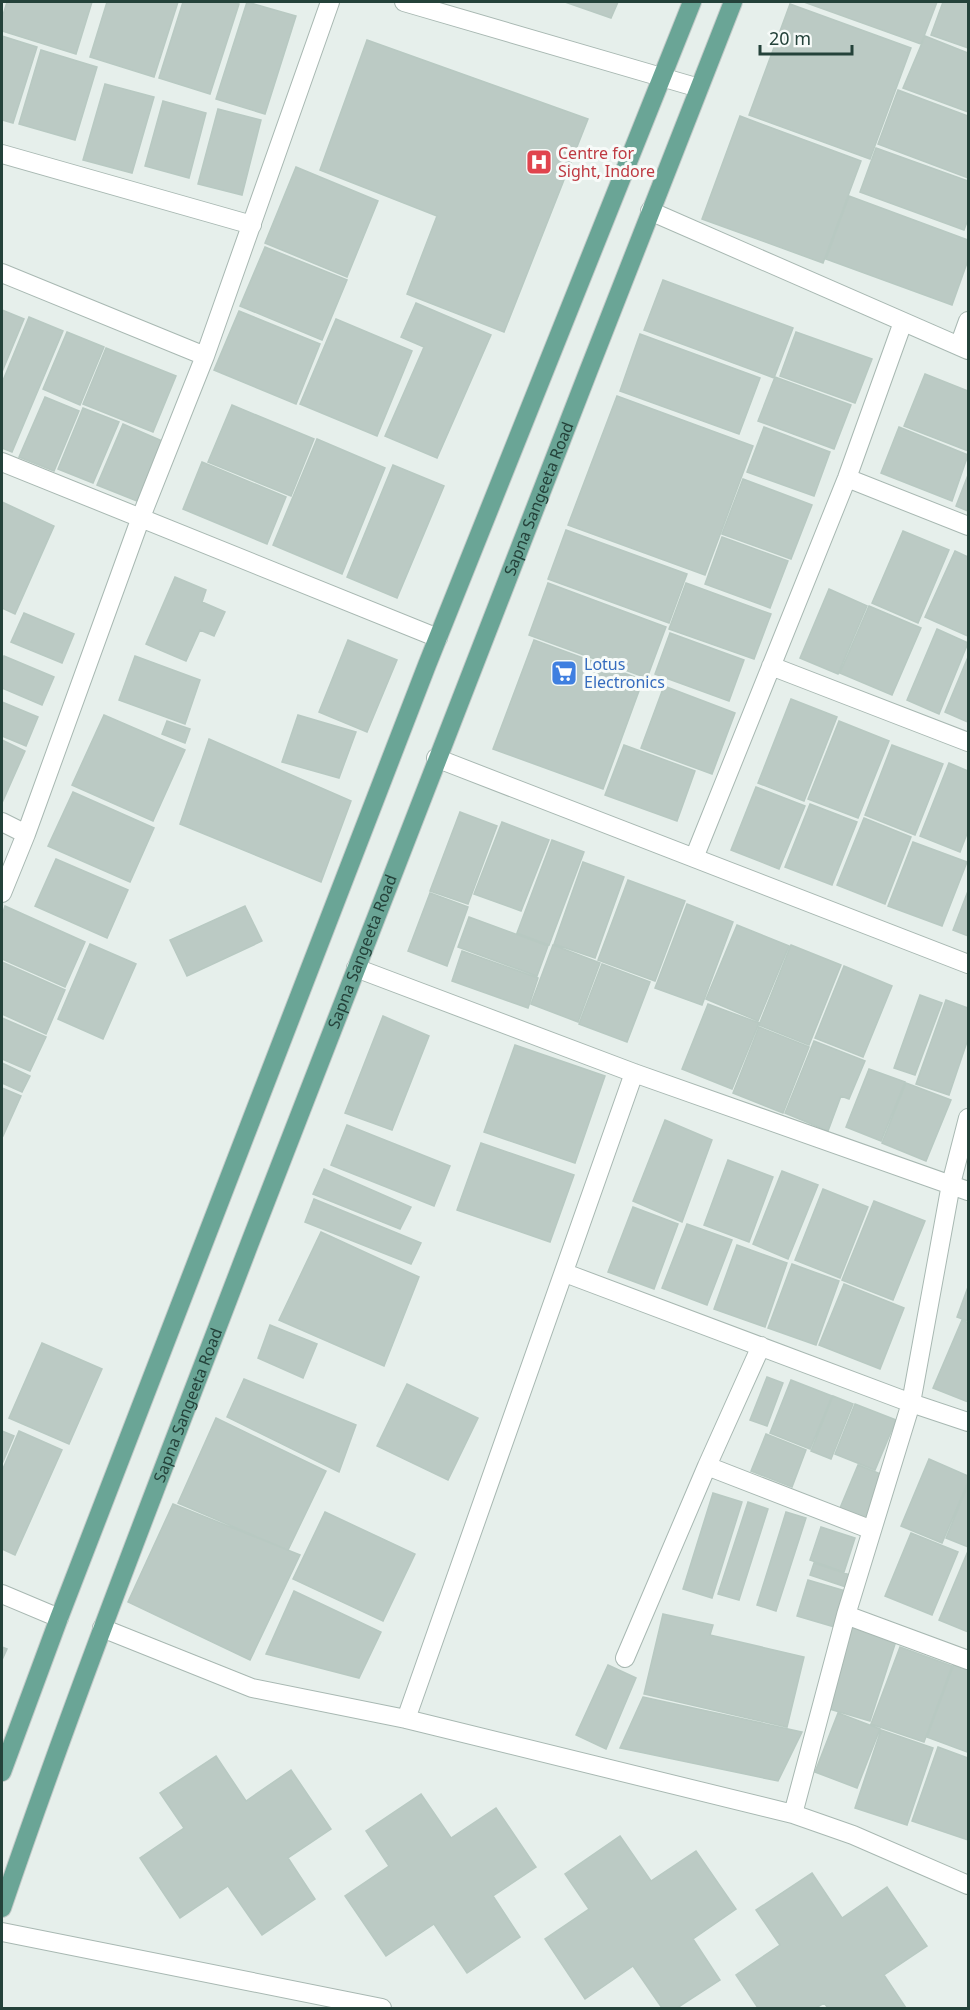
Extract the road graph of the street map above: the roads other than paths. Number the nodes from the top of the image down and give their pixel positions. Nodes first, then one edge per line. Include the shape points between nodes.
1 (330, 2) edge
2 (404, 2) edge
3 (692, 2) edge
4 (732, 2) edge
5 (663, 76) junction
6 (699, 88) junction
7 (2, 154) edge
8 (650, 211) junction
9 (252, 225) junction
10 (2, 273) edge
11 (969, 321) edge
12 (903, 322) junction
13 (964, 348) edge
14 (205, 356) junction
15 (2, 462) edge
16 (847, 478) junction
17 (141, 517) junction
18 (969, 526) edge
19 (438, 638) junction
20 (771, 666) junction
21 (969, 742) edge
22 (436, 758) junction
23 (2, 822) edge
24 (26, 834) junction
25 (694, 858) junction
26 (2, 893) edge
27 (969, 964) edge
28 (356, 968) junction
29 (634, 1073) junction
30 (969, 1118) edge
31 (960, 1188) edge
32 (565, 1273) junction
33 (761, 1346) junction
34 (911, 1403) junction
35 (969, 1422) edge
36 (707, 1466) junction
37 (872, 1530) junction
38 (2, 1594) edge
39 (846, 1615) junction
40 (59, 1618) junction
41 (102, 1628) junction
42 (625, 1658) dead end
43 (969, 1660) edge
44 (406, 1719) junction
45 (2, 1772) edge
46 (793, 1814) junction
47 (969, 1885) edge
48 (2, 1908) edge
49 (2, 1932) edge
50 (382, 2008) edge

1 - 9 street
2 - 5 street
3 - 5 main road
4 - 6 main road, Sapna Sangeeta Road
5 - 6 street
5 - 19 main road
6 - 8 main road, Sapna Sangeeta Road
7 - 9 street
8 - 12 street
8 - 22 main road, Sapna Sangeeta Road
9 - 14 street
10 - 14 street
11 - 13 street
12 - 13 street
12 - 16 street
14 - 17 street
15 - 17 street
16 - 18 street
16 - 20 street
17 - 19 street
17 - 24 street
19 - 40 main road
20 - 21 street
20 - 25 street
22 - 25 street
22 - 28 main road, Sapna Sangeeta Road
23 - 24 street
24 - 26 street
25 - 27 street
28 - 29 street
28 - 41 main road, Sapna Sangeeta Road
29 - 31 street
29 - 32 street
30 - 31 street
31 - 34 street
32 - 33 street
32 - 44 street
33 - 34 street
33 - 36 street
34 - 35 street
34 - 37 street
36 - 37 street
36 - 42 street
37 - 39 street
38 - 40 street
39 - 43 street
39 - 46 street
40 - 45 main road
41 - 44 street via 252,1688
41 - 48 main road, Sapna Sangeeta Road
44 - 46 street
46 - 47 street
49 - 50 street

